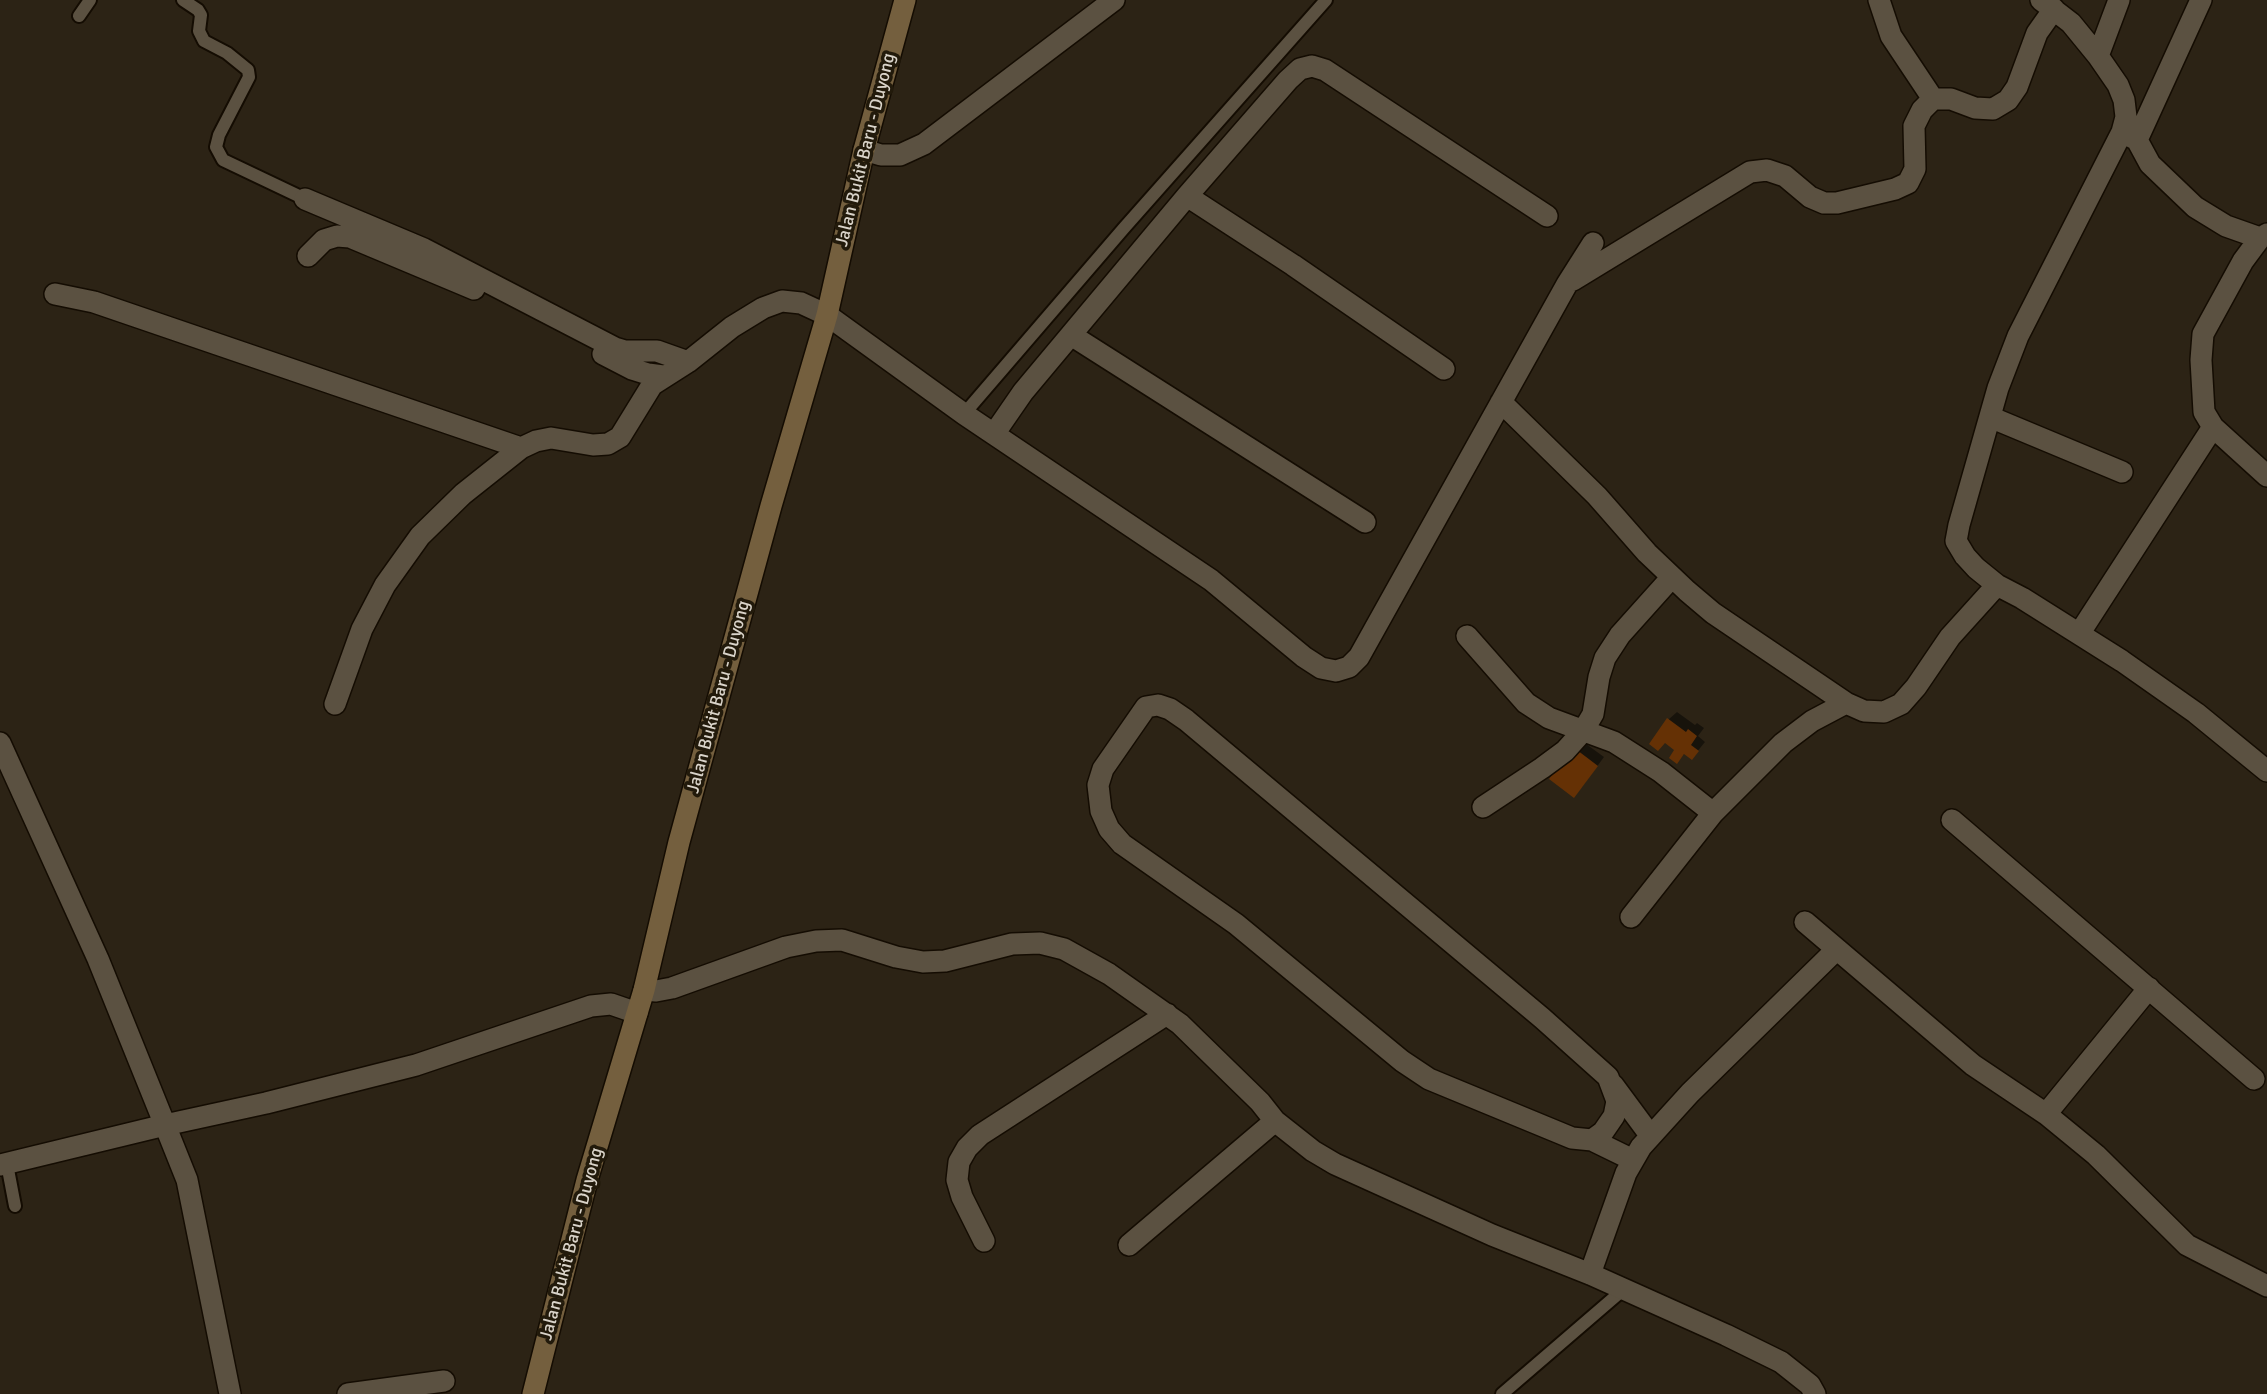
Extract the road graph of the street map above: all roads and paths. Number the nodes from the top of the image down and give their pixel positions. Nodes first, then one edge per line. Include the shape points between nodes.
1 (89, 0) edge
2 (183, 0) edge
3 (905, 0) edge
4 (1114, 0) edge
5 (1326, 0) edge
6 (1879, 0) edge
7 (2119, 0) edge
8 (2201, 0) edge
9 (2047, 4) edge
10 (79, 16) dead end
11 (2098, 56) junction
12 (1933, 99) junction
13 (2129, 136) junction
14 (863, 150) junction
15 (1187, 196) junction
16 (305, 200) joint
17 (1546, 216) dead end
18 (2263, 237) edge
19 (1593, 243) dead end
20 (308, 256) dead end
21 (1567, 284) junction
22 (55, 294) dead end
23 (827, 316) junction
24 (1071, 335) junction
25 (688, 362) junction
26 (1444, 369) dead end
27 (663, 376) junction
28 (1500, 402) junction
29 (964, 414) junction
30 (1990, 417) junction
31 (2213, 428) junction
32 (994, 434) junction
33 (521, 448) junction
34 (2122, 472) dead end
35 (2267, 476) edge
36 (1365, 522) dead end
37 (1672, 577) junction
38 (1997, 585) junction
39 (2079, 634) junction
40 (1466, 636) dead end
41 (1846, 703) junction
42 (335, 704) dead end
43 (1583, 731) junction
44 (0, 743) edge
45 (2267, 771) edge
46 (1483, 807) dead end
47 (1713, 813) junction
48 (1952, 820) dead end
49 (1631, 918) dead end
50 (1804, 922) dead end
51 (1836, 950) junction
52 (2149, 988) junction
53 (643, 990) junction
54 (637, 1013) junction
55 (1167, 1014) junction
56 (1608, 1077) junction
57 (2255, 1079) dead end
58 (2046, 1114) junction
59 (1275, 1121) junction
60 (164, 1125) junction
61 (1650, 1135) junction
62 (1592, 1140) junction
63 (1633, 1160) junction
64 (4, 1165) edge
65 (15, 1206) dead end
66 (984, 1241) dead end
67 (1129, 1245) dead end
68 (1590, 1274) junction
69 (2267, 1286) edge
70 (1624, 1289) junction
71 (444, 1381) dead end
72 (230, 1394) edge
73 (348, 1394) edge
74 (533, 1394) edge
75 (1502, 1394) edge
76 (1815, 1394) edge

1 - 10 lane
2 - 16 lane via 201,15 199,31 204,41 248,70 249,77 219,135 216,147 223,160
3 - 14 main road, Jalan Bukit Baru - Duyong
4 - 14 street via 924,144 900,155
5 - 29 lane
6 - 12 street via 1891,36
7 - 11 street
8 - 13 street
9 - 11 street via 2071,23
9 - 12 street via 2008,100 1993,109
11 - 13 street via 2124,100
12 - 21 street via 1914,126 1915,169 1908,183 1824,203 1785,176 1767,170 1750,172
13 - 18 street via 2150,164 2195,207 2227,226
13 - 30 street via 2018,336
14 - 23 main road, Jalan Bukit Baru - Duyong
15 - 17 street via 1288,80 1312,66 1333,75
15 - 24 street
15 - 26 street
16 - 25 street via 425,249 615,348 657,351
18 - 31 street via 2243,261 2203,334 2201,384 2204,412
19 - 21 street
20 - 27 street via 324,240 337,236 368,242 483,293 632,369
21 - 28 street
22 - 33 street via 94,302
23 - 25 street via 801,303 782,301 732,327
23 - 29 street
23 - 53 main road, Jalan Bukit Baru - Duyong via 763,533
24 - 32 street
24 - 36 street
25 - 27 street
27 - 33 street via 642,398 629,426 608,444 551,438
28 - 32 street via 1359,657 1336,671 1304,657 1211,580
28 - 37 street
29 - 32 street
30 - 34 street
30 - 38 street via 1956,541 1976,568
31 - 35 street
31 - 39 street
33 - 42 street via 463,494 406,555 362,629
37 - 41 street via 1713,612
37 - 43 street via 1605,658 1593,714
38 - 39 street
38 - 41 street via 1901,704 1884,712 1864,711
39 - 45 street via 2196,713
40 - 43 street via 1526,703
41 - 47 street via 1783,743
43 - 46 street via 1565,751
43 - 47 street via 1614,742
44 - 60 street via 98,959
47 - 49 street
48 - 52 street
50 - 51 street
51 - 58 street via 1973,1065
51 - 61 street
52 - 57 street
52 - 58 street
53 - 54 main road, Jalan Bukit Baru - Duyong
53 - 55 street via 672,988 786,947 816,941 842,940 923,962 1040,943 1064,949 1109,974
54 - 60 street via 611,1004 591,1006 416,1065
54 - 74 main road, Jalan Bukit Baru - Duyong via 587,1181
55 - 59 street
55 - 66 street via 980,1135 967,1148 957,1180
56 - 61 street
56 - 62 street via 1616,1101 1614,1116
56 - 62 street via 1186,720 1170,709 1146,706 1103,769 1098,785 1101,811 1122,844 1236,924 1429,1079 1572,1138
58 - 69 street via 2096,1155 2187,1245
59 - 67 street
59 - 68 street via 1335,1164
60 - 64 street
60 - 72 street via 187,1180
61 - 63 street
62 - 63 street
63 - 68 street
64 - 65 lane
68 - 70 street
70 - 75 lane
70 - 76 street via 1781,1362
71 - 73 street

